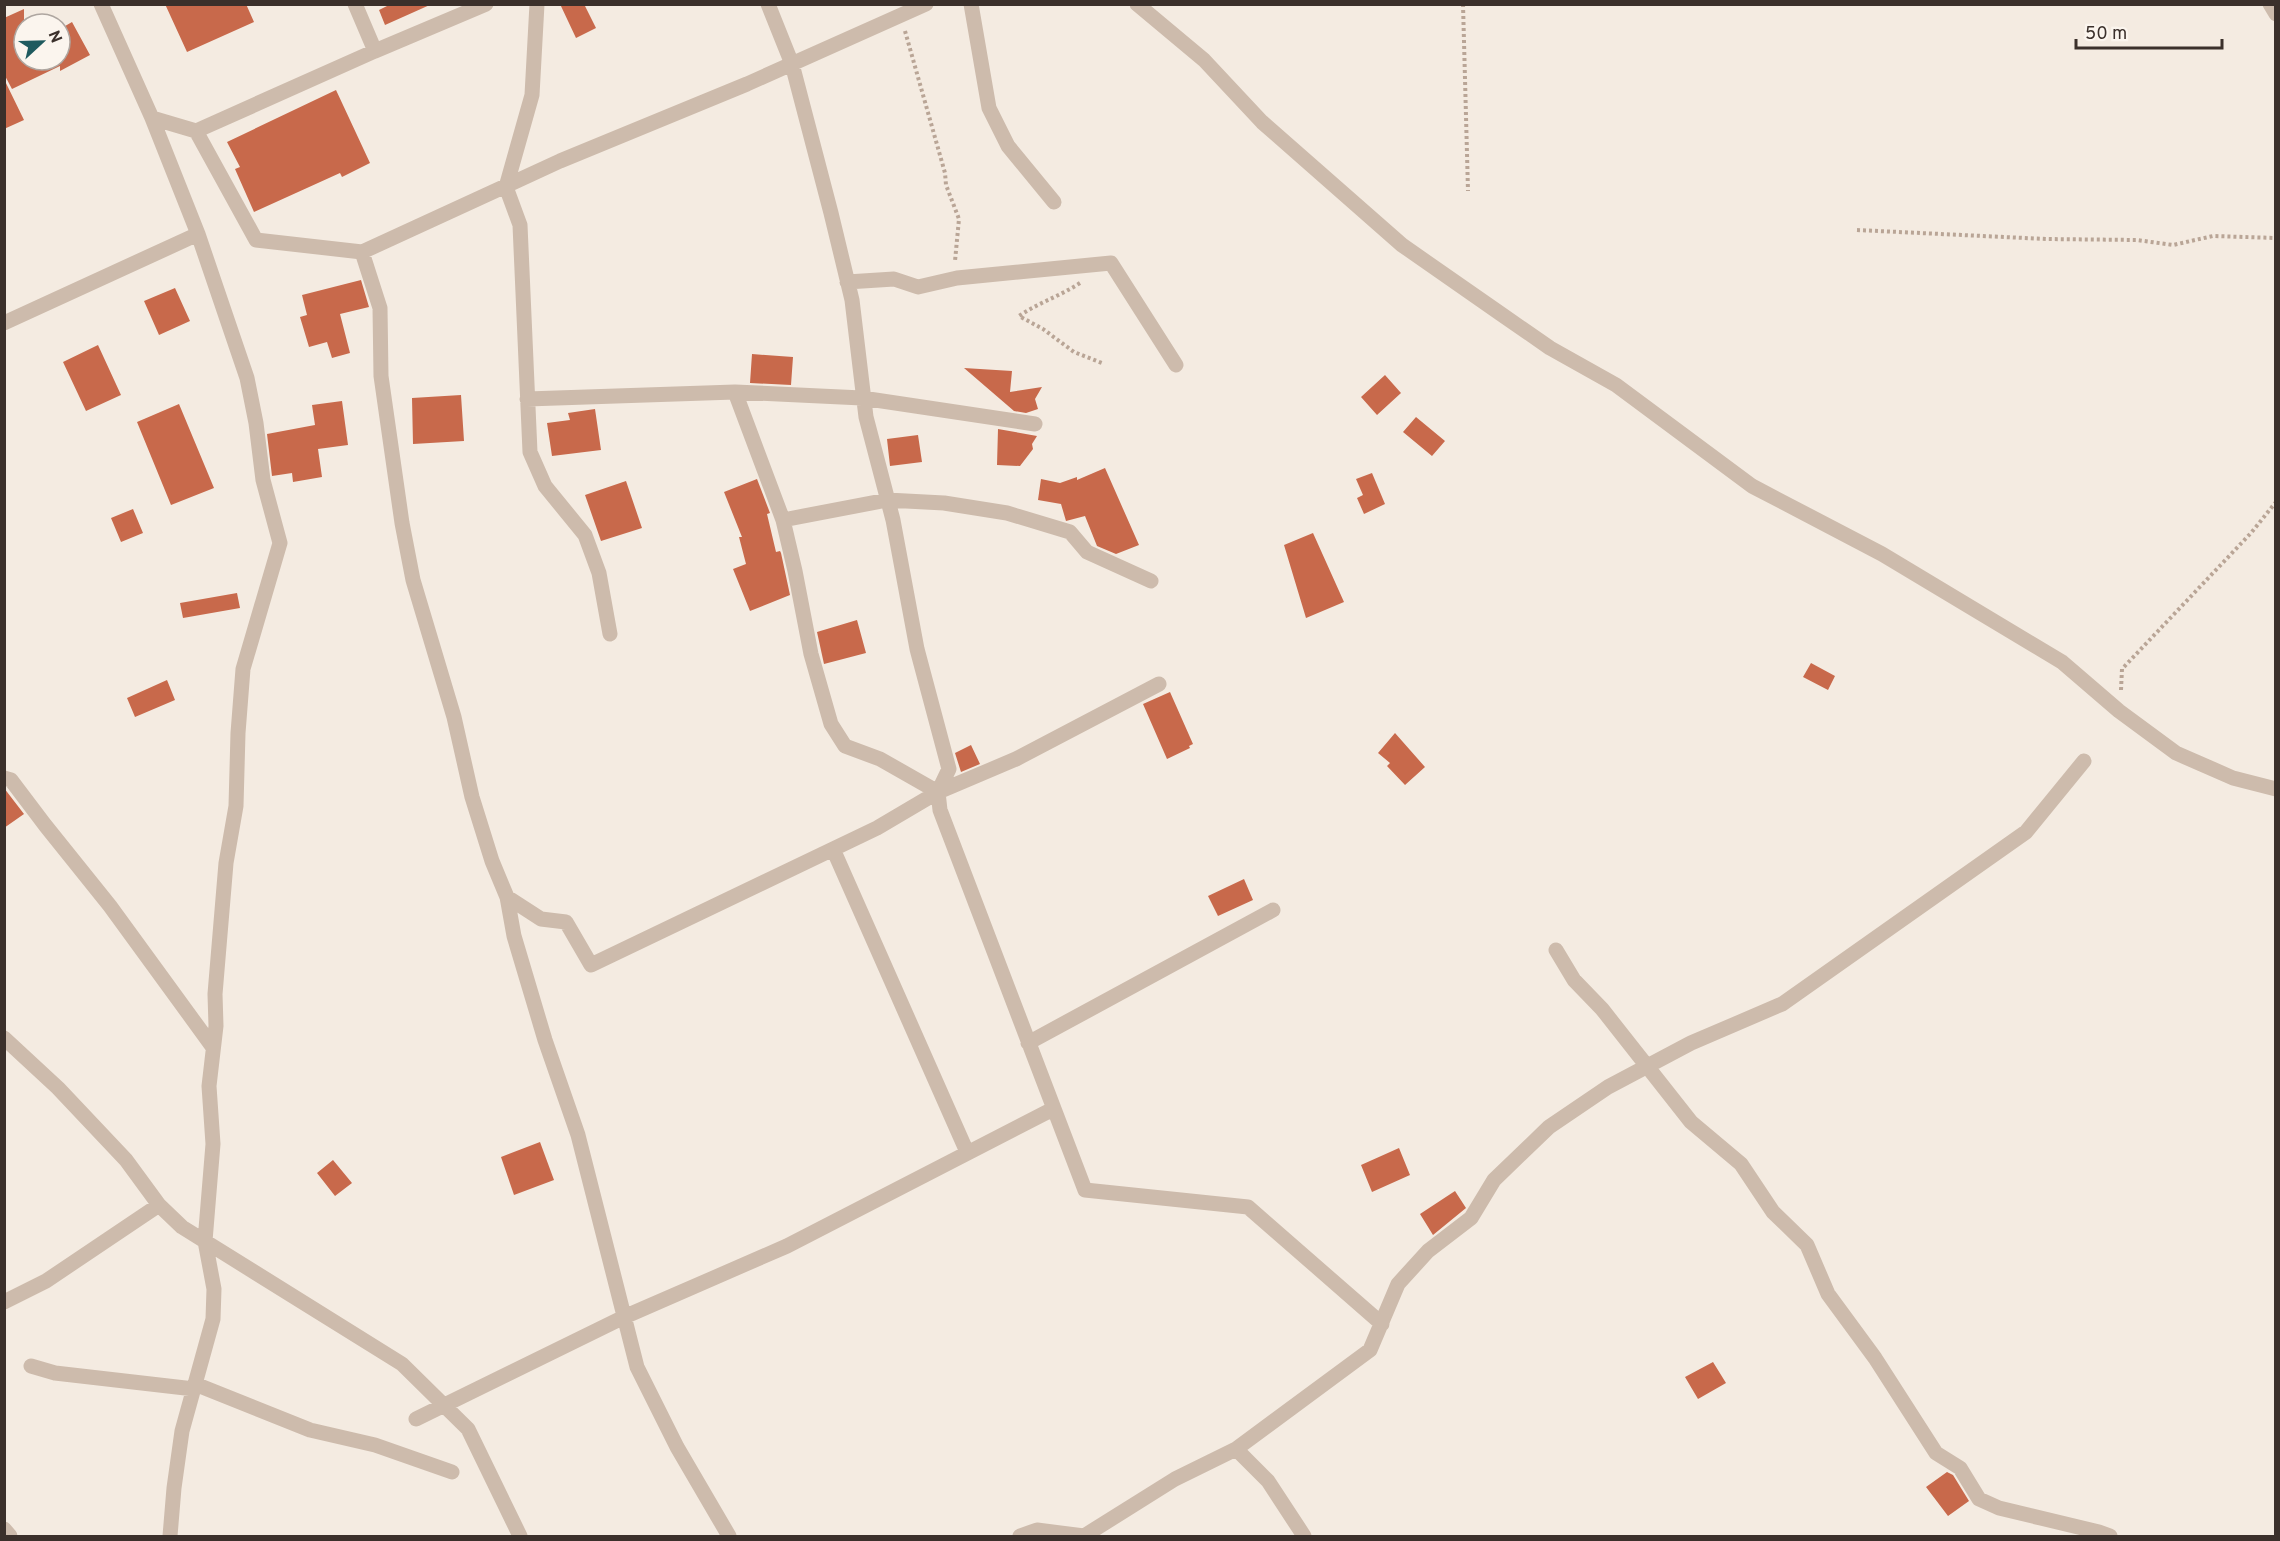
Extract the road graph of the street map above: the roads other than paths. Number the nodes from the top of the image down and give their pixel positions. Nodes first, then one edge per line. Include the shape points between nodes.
1 (101, 4) edge
2 (355, 4) edge
3 (486, 4) edge
4 (537, 4) edge
5 (768, 4) edge
6 (926, 4) edge
7 (971, 4) edge
8 (1137, 4) edge
9 (2270, 4) edge
10 (2276, 14) edge
11 (375, 51) junction
12 (792, 64) junction
13 (152, 118) junction
14 (196, 131) junction
15 (507, 187) junction
16 (1054, 202) dead end
17 (198, 234) junction
18 (362, 252) junction
19 (847, 282) junction
20 (4, 323) edge
21 (1176, 365) dead end
22 (735, 392) junction
23 (862, 398) junction
24 (527, 399) junction
25 (1035, 424) dead end
26 (887, 500) junction
27 (783, 520) junction
28 (1151, 581) dead end
29 (610, 634) dead end
30 (1160, 684) dead end
31 (2084, 760) dead end
32 (4, 778) edge
33 (2276, 789) edge
34 (938, 792) junction
35 (833, 849) junction
36 (507, 897) junction
37 (1274, 910) dead end
38 (1556, 950) dead end
39 (4, 1038) edge
40 (1028, 1043) junction
41 (212, 1046) junction
42 (1648, 1065) junction
43 (1053, 1109) junction
44 (967, 1152) junction
45 (159, 1205) junction
46 (205, 1241) junction
47 (4, 1302) edge
48 (624, 1317) junction
49 (1382, 1324) junction
50 (31, 1366) dead end
51 (195, 1386) junction
52 (416, 1419) dead end
53 (1236, 1449) junction
54 (452, 1472) dead end
55 (4, 1529) edge
56 (10, 1536) edge
57 (171, 1536) edge
58 (520, 1536) edge
59 (729, 1536) edge
60 (1020, 1536) edge
61 (1304, 1536) edge
62 (2110, 1536) edge

1 - 13 street
2 - 11 street
3 - 11 street
4 - 15 street via 532,96
5 - 12 street
6 - 12 street
7 - 16 street via 989,108 1008,146
8 - 33 street via 1204,60 1262,122 1402,245 1550,348 1616,385 1752,486 1882,554 2061,662 2176,753 2233,778
9 - 10 street
11 - 14 street
12 - 15 street
12 - 19 street
13 - 14 street
13 - 17 street
14 - 18 street via 256,240
15 - 18 street
15 - 24 street via 520,225
17 - 20 street
17 - 41 street via 247,378 263,480 280,543 243,669 236,806 226,871
18 - 36 street via 380,308 381,376 412,580 454,717 472,797
19 - 21 street via 894,279 918,287 957,278 1111,263
19 - 23 street
22 - 23 street
22 - 24 street
22 - 27 street
23 - 25 street
23 - 26 street
24 - 29 street via 530,452 545,486 585,536 599,573
26 - 27 street
26 - 28 street via 996,511 1070,532 1087,552
26 - 34 street via 917,649 949,769
27 - 34 street via 811,654 831,724 845,746 880,759
30 - 34 street via 1016,759
31 - 42 street via 2026,832 1811,984 1782,1004
32 - 41 street via 11,780 110,906
34 - 35 street
34 - 40 street via 940,810
35 - 36 street via 591,965 566,922 541,919
35 - 44 street
36 - 48 street via 514,936 545,1041 578,1135
37 - 40 street
38 - 42 street via 1574,980
39 - 45 street via 126,1160
40 - 43 street
41 - 46 street via 209,1086 213,1144
42 - 49 street via 1549,1127 1494,1180 1471,1218 1428,1251 1398,1284
42 - 62 street via 1691,1122 1741,1164 1773,1212 1807,1245 1828,1293 1936,1453 1959,1468 1979,1499 1999,1508
43 - 44 street
43 - 49 street via 1085,1190 1248,1207
44 - 48 street via 787,1246
45 - 46 street via 182,1227
45 - 47 street via 46,1281
46 - 51 street via 213,1289 213,1319
46 - 58 street via 402,1364 468,1429
48 - 52 street
48 - 59 street via 637,1367
49 - 53 street via 1370,1350
50 - 51 street via 55,1373
51 - 54 street via 310,1430 375,1445
51 - 57 street via 182,1431
53 - 60 street via 1175,1479 1084,1536 1037,1530
53 - 61 street via 1268,1481
55 - 56 street

